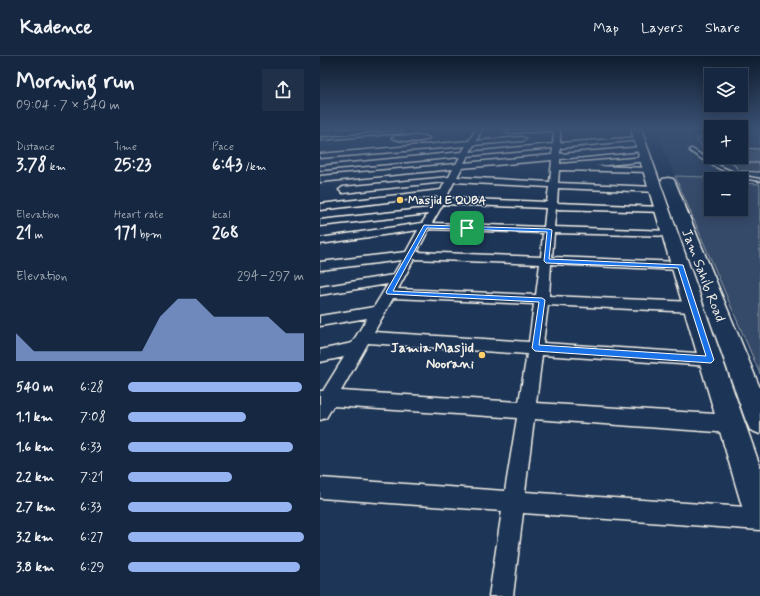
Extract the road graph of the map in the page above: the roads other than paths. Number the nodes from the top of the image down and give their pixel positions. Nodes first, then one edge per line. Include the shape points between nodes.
1 (343, 154) edge
2 (380, 154) edge
3 (464, 154) edge
4 (466, 154) edge
5 (509, 154) edge
6 (556, 154) edge
7 (625, 154) edge
8 (644, 154) edge
9 (645, 154) edge
10 (697, 154) edge
11 (320, 156) edge
12 (371, 163) junction
13 (459, 166) junction
14 (320, 168) edge
15 (358, 175) junction
16 (452, 178) junction
17 (320, 179) edge
18 (760, 180) edge
19 (554, 185) junction
20 (343, 190) junction
21 (440, 201) junction
22 (552, 206) junction
23 (324, 207) edge
24 (662, 210) junction
25 (320, 213) edge
26 (320, 223) edge
27 (426, 226) junction
28 (549, 230) junction
29 (670, 234) junction
30 (320, 241) edge
31 (410, 255) junction
32 (546, 261) junction
33 (320, 266) edge
34 (681, 266) junction
35 (397, 278) junction
36 (320, 291) edge
37 (389, 292) junction
38 (542, 300) junction
39 (694, 307) junction
40 (379, 311) junction
41 (320, 321) edge
42 (360, 343) junction
43 (535, 348) junction
44 (320, 356) edge
45 (711, 360) junction
46 (324, 398) edge
47 (527, 410) junction
48 (320, 412) edge
49 (760, 421) edge
50 (731, 424) junction
51 (320, 488) edge
52 (514, 501) junction
53 (760, 513) edge
54 (760, 518) edge
55 (501, 596) edge

1 - 11 street
2 - 12 street
3 - 12 street
4 - 13 street
5 - 13 street
6 - 19 street
7 - 19 street
8 - 24 main road, Jam Sahib Road
9 - 49 main road, Jam Sahib Road
10 - 18 lane via 722,171
12 - 14 street
12 - 15 street
13 - 15 street
13 - 16 street
15 - 17 street
15 - 20 street
16 - 19 street
16 - 20 street
16 - 21 street
19 - 22 street
20 - 23 street
21 - 22 street
21 - 23 street
21 - 26 street
21 - 27 street
22 - 24 street
22 - 28 street
23 - 25 street
24 - 29 main road, Jam Sahib Road
27 - 28 street
27 - 30 street
27 - 31 street
28 - 29 street
28 - 32 street
29 - 34 main road, Jam Sahib Road
31 - 32 street
31 - 33 street
31 - 35 street
32 - 34 street
32 - 38 street
34 - 39 main road, Jam Sahib Road
35 - 36 street
35 - 37 street
37 - 38 street
37 - 40 street
38 - 39 street
38 - 43 street
39 - 45 main road, Jam Sahib Road
40 - 41 street
40 - 42 street
42 - 43 street
42 - 44 street
42 - 46 street
43 - 45 street
43 - 47 street
45 - 50 main road, Jam Sahib Road
46 - 47 street
46 - 48 street
47 - 50 street
47 - 52 street
50 - 53 main road, Jam Sahib Road
51 - 52 street
52 - 54 street
52 - 55 street

